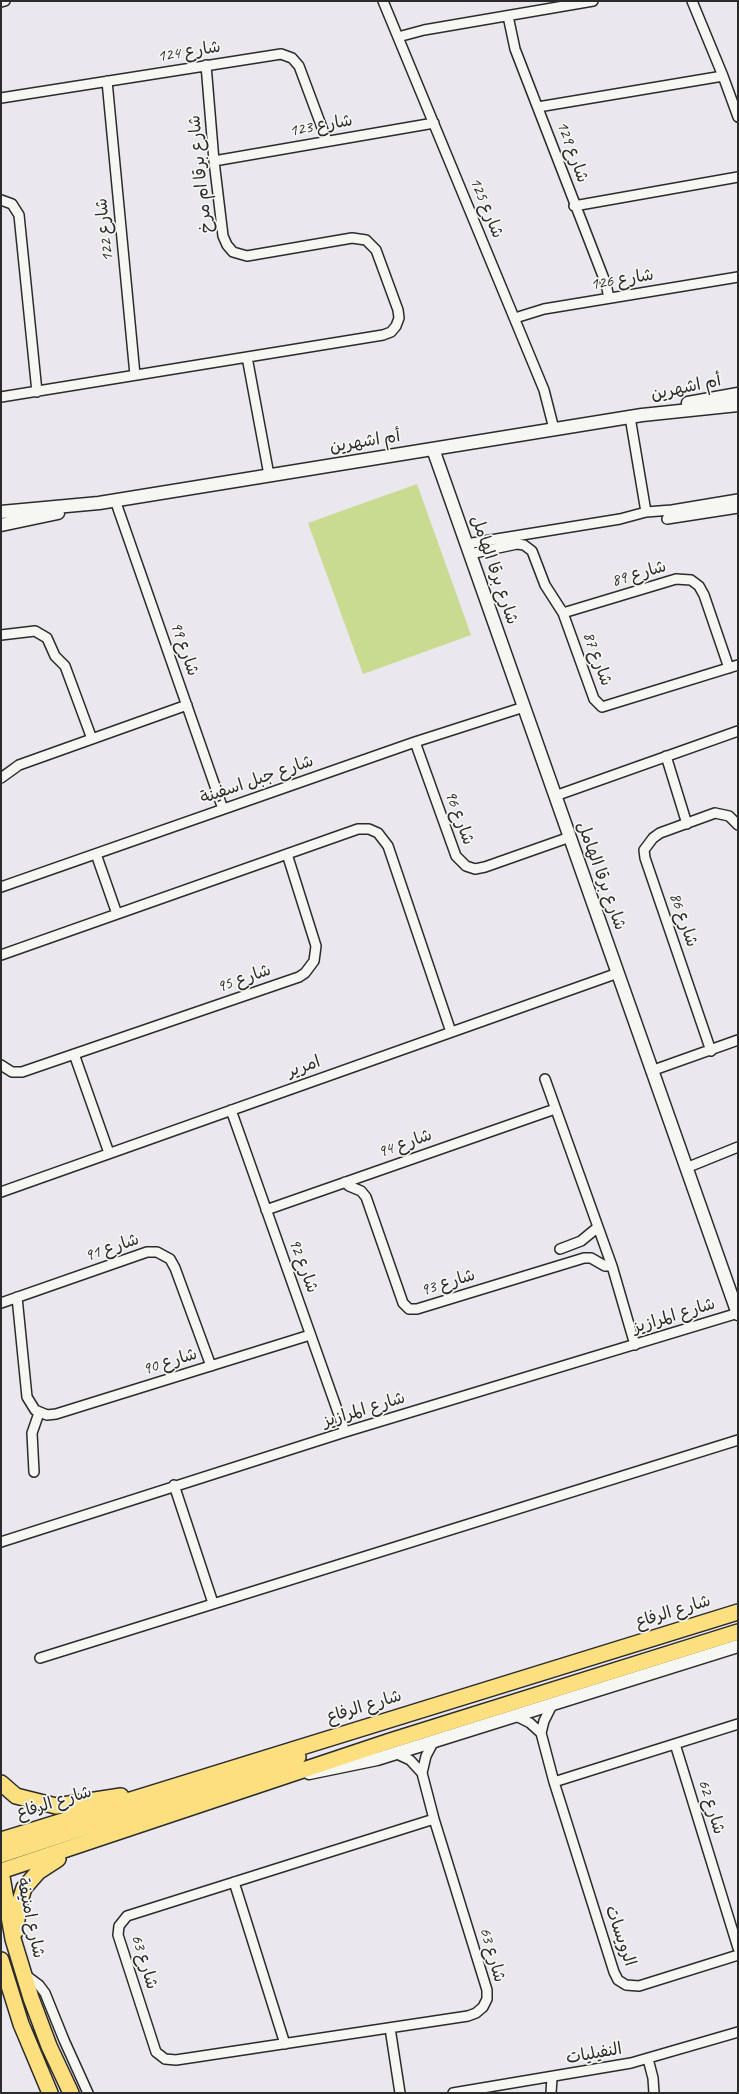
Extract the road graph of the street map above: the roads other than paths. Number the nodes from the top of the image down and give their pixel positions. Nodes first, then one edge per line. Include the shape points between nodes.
1 (6, 1) edge
2 (383, 1) edge
3 (593, 1) edge
4 (692, 1) edge
5 (1, 2) edge
6 (508, 16) junction
7 (398, 37) junction
8 (206, 65) junction
9 (723, 76) junction
10 (107, 81) junction
11 (1, 98) edge
12 (538, 107) junction
13 (738, 117) edge
14 (434, 123) junction
15 (327, 141) junction
16 (214, 160) junction
17 (738, 177) edge
18 (1, 200) edge
19 (574, 206) junction
20 (738, 279) edge
21 (609, 298) junction
22 (515, 318) junction
23 (247, 357) junction
24 (135, 376) junction
25 (37, 392) junction
26 (738, 394) edge
27 (1, 398) edge
28 (738, 405) edge
29 (636, 416) junction
30 (554, 429) junction
31 (433, 448) junction
32 (269, 475) junction
33 (738, 499) edge
34 (115, 500) junction
35 (94, 504) junction
36 (738, 508) edge
37 (1, 512) edge
38 (646, 512) junction
39 (667, 519) dead end
40 (1, 525) edge
41 (468, 549) junction
42 (563, 613) junction
43 (1, 635) edge
44 (734, 667) edge
45 (187, 705) junction
46 (524, 707) junction
47 (738, 731) edge
48 (92, 738) junction
49 (415, 742) junction
50 (666, 756) junction
51 (1, 778) edge
52 (555, 796) junction
53 (223, 809) junction
54 (687, 824) junction
55 (738, 826) edge
56 (570, 837) junction
57 (96, 854) junction
58 (287, 854) junction
59 (1, 887) edge
60 (117, 914) junction
61 (1, 955) edge
62 (618, 973) junction
63 (451, 1032) junction
64 (738, 1040) edge
65 (711, 1051) junction
66 (74, 1054) junction
67 (1, 1065) edge
68 (651, 1071) junction
69 (545, 1079) dead end
70 (555, 1109) junction
71 (231, 1110) junction
72 (738, 1147) edge
73 (109, 1153) junction
74 (686, 1168) junction
75 (345, 1182) junction
76 (1, 1192) edge
77 (266, 1210) junction
78 (598, 1227) junction
79 (560, 1249) dead end
80 (612, 1266) junction
81 (17, 1297) junction
82 (1, 1303) edge
83 (738, 1314) edge
84 (310, 1335) junction
85 (635, 1345) junction
86 (211, 1366) junction
87 (40, 1412) junction
88 (345, 1432) junction
89 (738, 1440) edge
90 (34, 1472) dead end
91 (174, 1485) junction
92 (1, 1542) edge
93 (213, 1603) junction
94 (738, 1612) edge
95 (738, 1632) edge
96 (738, 1646) edge
97 (40, 1658) dead end
98 (552, 1705) junction
99 (516, 1716) junction
100 (738, 1724) edge
101 (345, 1733) junction
102 (541, 1733) junction
103 (434, 1741) junction
104 (675, 1744) junction
105 (395, 1753) junction
106 (422, 1773) junction
107 (288, 1776) junction
108 (554, 1782) junction
109 (1, 1783) edge
110 (140, 1797) junction
111 (434, 1819) junction
112 (1, 1840) edge
113 (80, 1846) junction
114 (1, 1855) edge
115 (1, 1871) edge
116 (234, 1882) junction
117 (13, 1939) junction
118 (738, 1948) edge
119 (738, 1955) edge
120 (1, 1960) edge
121 (23, 1973) junction
122 (1, 1982) edge
123 (12, 1996) junction
124 (390, 2028) junction
125 (738, 2032) edge
126 (285, 2044) junction
127 (648, 2059) junction
128 (552, 2078) junction
129 (50, 2093) edge
130 (71, 2093) edge
131 (88, 2093) edge
132 (400, 2093) edge
133 (453, 2093) edge
134 (551, 2093) edge
135 (654, 2093) edge

1 - 5 street
2 - 7 street, شارع 125
3 - 6 street
4 - 9 street
6 - 7 street via 424,30
6 - 12 street, شارع 129 via 515,49
7 - 14 street, شارع 125
8 - 10 street, شارع 124
8 - 15 street, شارع 124 via 274,54 292,58 299,66
8 - 16 street, شارع برقا ام مرخ
9 - 12 street
9 - 13 street
10 - 11 street, شارع 124
10 - 24 street, شارع 122
12 - 19 street, شارع 129
14 - 15 street, شارع 123
14 - 22 street, شارع 125
15 - 16 street, شارع 123
16 - 23 street, شارع برقا ام مرخ via 223,236 233,252 247,256 362,238 376,250 399,314 396,326 387,334
17 - 19 street
18 - 25 street via 12,204 19,215
19 - 21 street, شارع 129
20 - 21 street, شارع 126
21 - 22 street, شارع 126 via 535,311
22 - 30 street, شارع 125 via 544,390
23 - 24 street, شارع برقا ام مرخ
23 - 32 street
24 - 25 street, شارع برقا ام مرخ
25 - 27 street, شارع برقا ام مرخ
26 - 29 street, أم اشهرين
28 - 29 street, أم اشهرين
29 - 30 street, أم اشهرين
29 - 38 street
30 - 31 street, أم اشهرين
31 - 32 street, أم اشهرين
31 - 41 street, شارع برقا الهامل
32 - 34 street, أم اشهرين
33 - 38 street
34 - 35 street, أم اشهرين
34 - 45 street, شارع 99
35 - 37 street, أم اشهرين
35 - 40 street, أم اشهرين
36 - 39 street
38 - 41 street
41 - 42 street, شارع 87 via 517,544 527,546 534,554 548,591
41 - 46 street, شارع برقا الهامل
42 - 44 street, شارع 89 via 676,579 686,579 702,590 724,654
42 - 44 street, شارع 87 via 594,699 602,708
43 - 48 street via 35,631 47,638 55,656 65,666
45 - 48 street
45 - 53 street, شارع 99
46 - 49 street, شارع جبل اسفينة
46 - 52 street, شارع برقا الهامل
47 - 50 street
48 - 51 street via 19,765
49 - 53 street, شارع جبل اسفينة
49 - 56 street, شارع 96 via 456,856 466,866 485,867
50 - 52 street
50 - 54 street
52 - 56 street, شارع برقا الهامل
53 - 57 street, شارع جبل اسفينة
54 - 55 street, شارع 86 via 715,813 729,816
54 - 65 street, شارع 86 via 656,835 646,845 644,854
56 - 62 street, شارع برقا الهامل
57 - 59 street, شارع جبل اسفينة
57 - 60 street
58 - 60 street
58 - 63 street via 358,829 374,831 382,837 388,846
58 - 66 street, شارع 95 via 316,946 314,961 305,973
60 - 61 street
62 - 63 street, امرير
62 - 68 street, شارع برقا الهامل
63 - 71 street, امرير
64 - 65 street
65 - 68 street
66 - 67 street, شارع 95 via 22,1072 12,1072
66 - 73 street
68 - 74 street, شارع برقا الهامل
69 - 70 street
70 - 75 street, شارع 94
70 - 78 street
71 - 73 street, امرير
71 - 77 street, شارع 92
72 - 74 street
73 - 76 street, امرير
74 - 83 street, شارع برقا الهامل
75 - 77 street, شارع 94
75 - 80 street, شارع 93 via 366,1197 403,1303 409,1309 418,1309 584,1258
77 - 84 street, شارع 92
78 - 79 street via 582,1241
78 - 80 street
80 - 85 street
81 - 82 street, شارع 91
81 - 86 street, شارع 91 via 147,1252 162,1253 170,1259 175,1268
81 - 87 street via 27,1397 32,1406
83 - 85 street, شارع المرازيز
84 - 86 street, شارع 90
84 - 88 street, شارع 92
85 - 88 street, شارع المرازيز
86 - 87 street, شارع 90 via 56,1414 47,1415
87 - 90 street via 32,1433
88 - 91 street, شارع المرازيز
89 - 93 street
91 - 92 street, شارع المرازيز
91 - 93 street
93 - 97 street
94 - 101 main road, شارع الرفاع
95 - 107 main road via 390,1741
96 - 98 street
98 - 99 street
98 - 102 street
99 - 102 street via 530,1723
99 - 103 street
100 - 104 street
101 - 110 main road, شارع الرفاع
101 - 114 main road via 312,1751 277,1765
102 - 108 street, الرويسات
103 - 105 street
103 - 106 street, شارع 63 via 426,1756
104 - 108 street
104 - 118 street, شارع 62
105 - 106 street via 410,1760
105 - 107 street via 342,1768
106 - 111 street, شارع 63
107 - 113 main road
108 - 119 street, الرويسات via 618,1980 626,1985 639,1986
109 - 110 main road via 16,1796 56,1806 110,1797
110 - 112 main road, شارع الرفاع
111 - 116 street, شارع 63
111 - 124 street, شارع 63 via 487,1990 487,1999 480,2010 472,2015
113 - 115 main road
113 - 117 main road via 38,1872 28,1882 20,1901
115 - 117 main road, شارع امنيفة
116 - 126 street
116 - 126 street, شارع 63 via 127,1916 119,1926 120,1940 154,2048 162,2057 176,2060
117 - 121 main road, شارع امنيفة
120 - 123 main road
121 - 130 main road, شارع امنيفة via 49,2046
121 - 131 street via 45,1992
122 - 123 main road
123 - 129 main road
124 - 126 street, شارع 63
124 - 132 street
125 - 127 street, النفيليات
127 - 128 street, النفيليات
127 - 135 street
128 - 133 street, النفيليات
128 - 134 street

